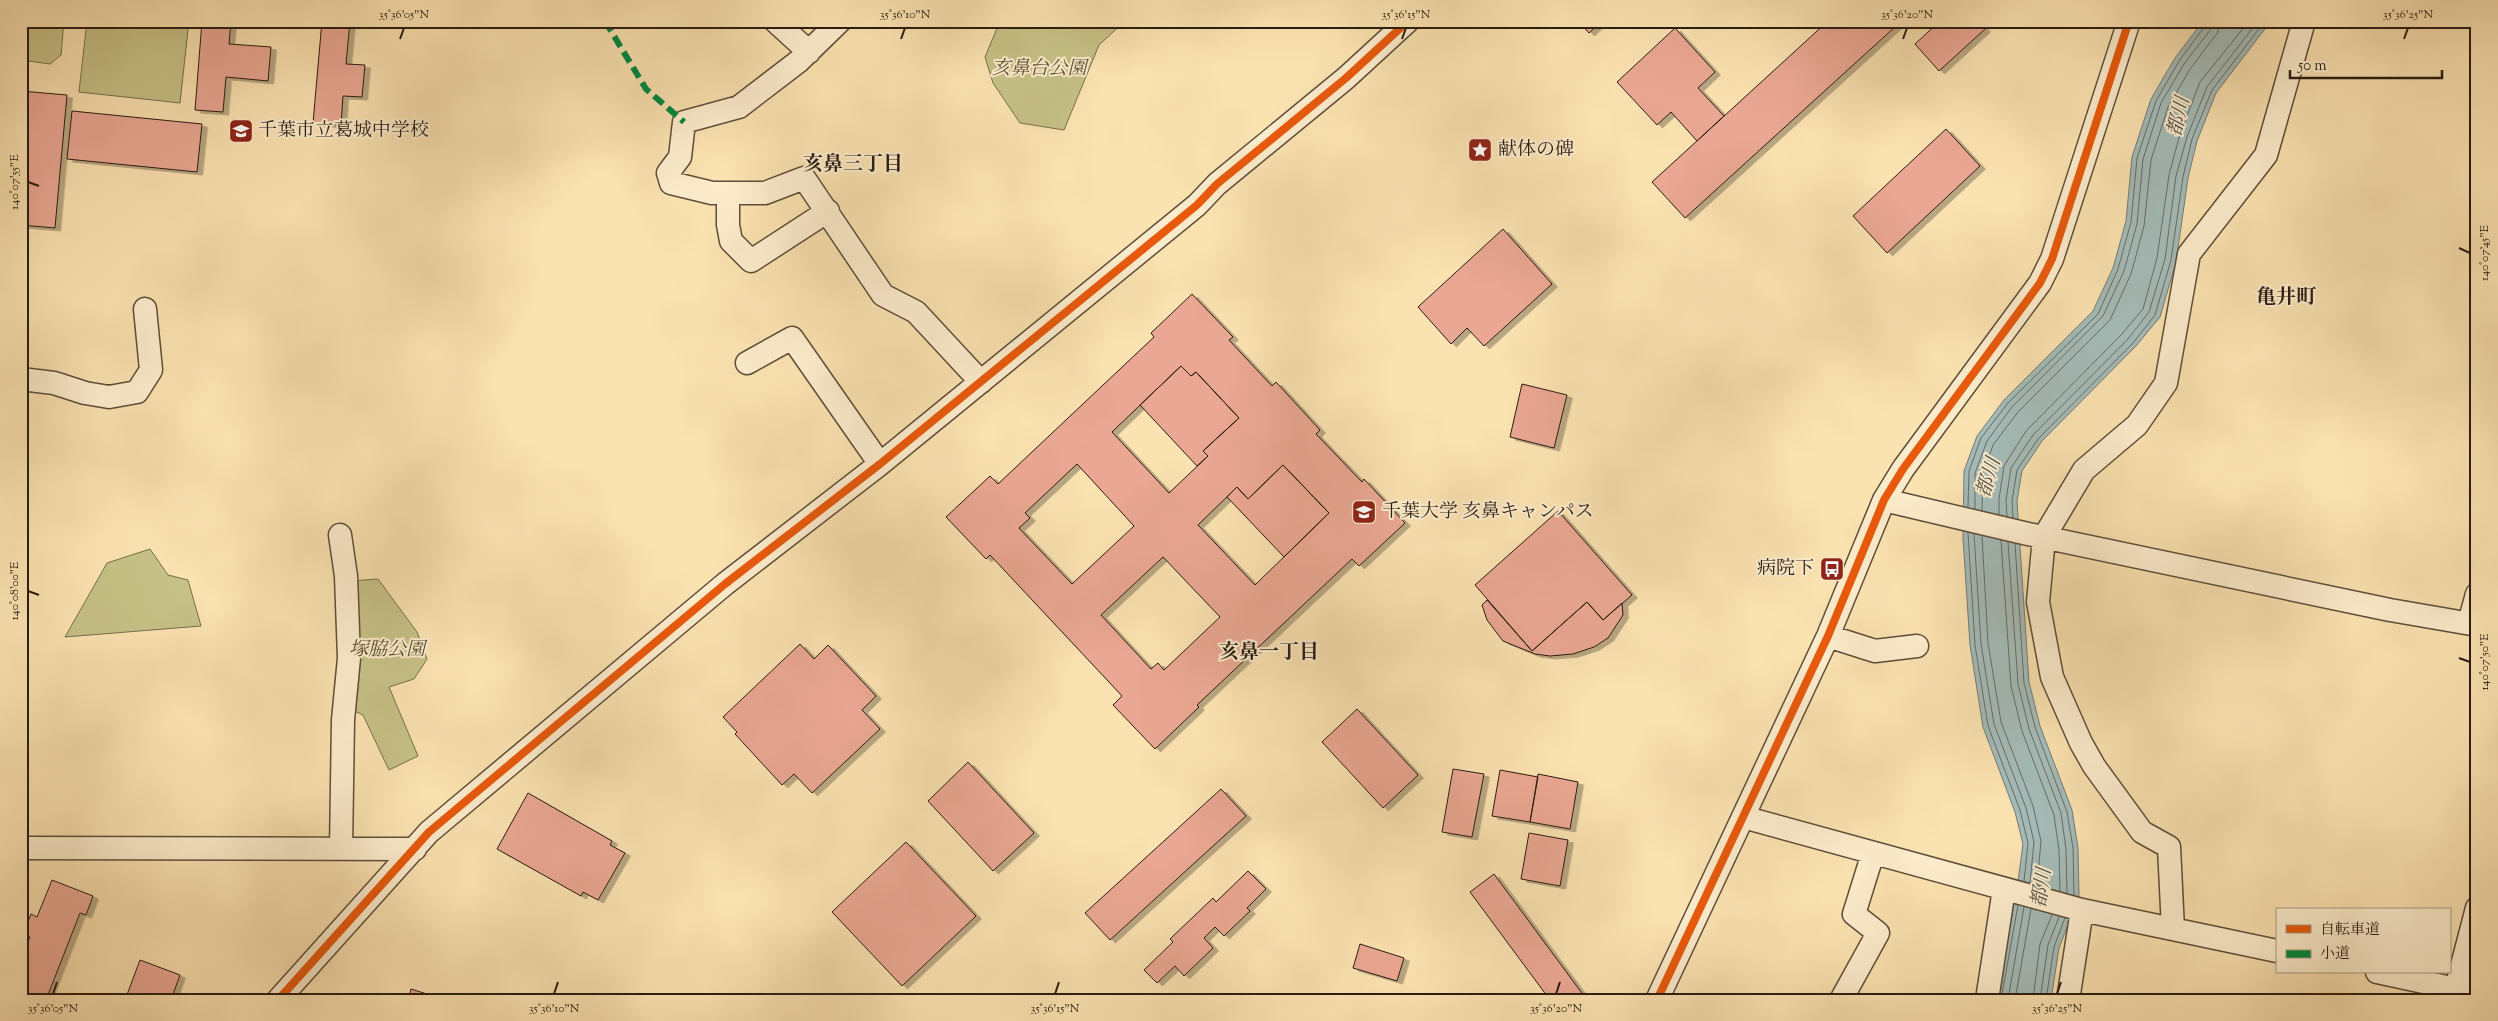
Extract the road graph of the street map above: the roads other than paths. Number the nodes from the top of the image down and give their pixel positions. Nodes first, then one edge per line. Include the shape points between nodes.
1 (775, 21) edge
2 (840, 21) edge
3 (1408, 21) edge
4 (2129, 21) edge
5 (2304, 21) edge
6 (809, 52) junction
7 (728, 193) junction
8 (828, 212) junction
9 (145, 309) dead end
10 (747, 362) dead end
11 (21, 380) edge
12 (981, 382) junction
13 (880, 464) junction
14 (1884, 500) junction
15 (340, 535) dead end
16 (2036, 536) junction
17 (2477, 594) edge
18 (2473, 624) edge
19 (1828, 636) junction
20 (1918, 646) dead end
21 (1743, 817) junction
22 (21, 848) edge
23 (341, 848) junction
24 (415, 849) junction
25 (1873, 853) junction
26 (2004, 889) junction
27 (2477, 908) edge
28 (2082, 910) junction
29 (2173, 929) junction
30 (2276, 951) edge
31 (2384, 974) edge
32 (2454, 994) edge
33 (2477, 996) edge
34 (278, 1000) edge
35 (1657, 1000) edge
36 (1841, 1000) edge
37 (1987, 1000) edge
38 (2068, 1000) edge

1 - 6 street
2 - 6 street
3 - 12 street via 1196,205
4 - 14 street via 2052,259 2040,283 1903,469
5 - 16 street via 2266,155 2189,254 2166,383 2137,425 2084,470
6 - 7 street via 739,107 684,122 680,157 668,173 671,183 712,193
7 - 8 street via 765,193 804,178
7 - 8 street via 731,241 751,261
8 - 12 street via 883,295 916,312
9 - 11 street via 151,370 137,392 109,397 54,383
10 - 13 street via 792,338
12 - 13 street
13 - 24 street via 725,584 429,832
14 - 16 street
14 - 19 street
15 - 23 street via 346,576 349,658 343,720
16 - 18 street via 2390,610
16 - 29 street via 2038,602 2052,677 2080,743 2094,766 2142,832 2168,847
17 - 18 street
19 - 20 street via 1875,651
19 - 21 street
21 - 25 street
21 - 35 street
22 - 23 street
23 - 24 street
24 - 34 street
25 - 26 street
25 - 36 street via 1854,914 1878,933
26 - 28 street
26 - 37 street
27 - 32 street
28 - 29 street
28 - 38 street
29 - 30 street
31 - 32 street
32 - 33 street

